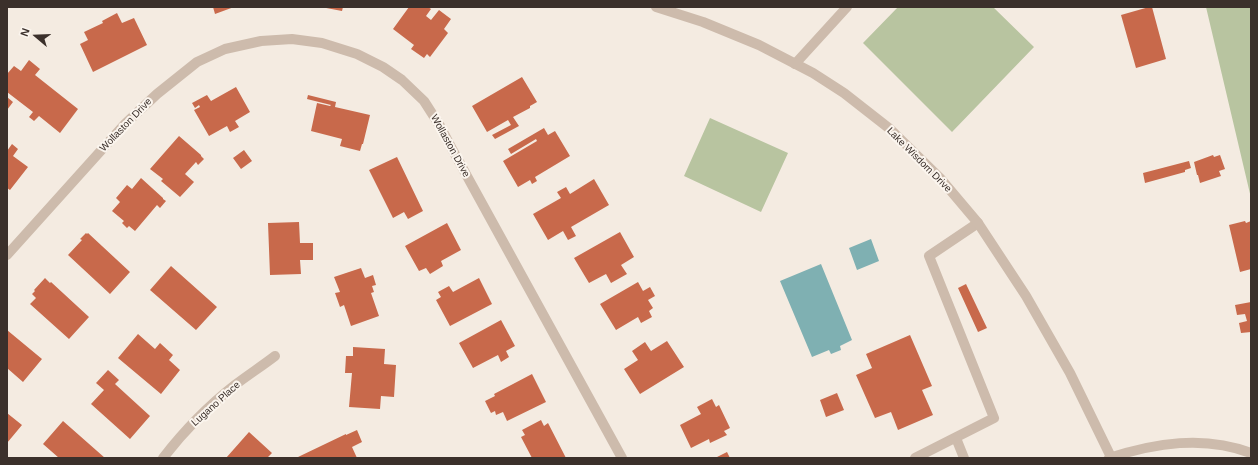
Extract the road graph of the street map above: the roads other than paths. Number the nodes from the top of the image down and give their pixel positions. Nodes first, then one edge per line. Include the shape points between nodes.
1 (656, 7) edge
2 (847, 7) edge
3 (795, 64) junction
4 (978, 223) junction
5 (7, 255) edge
6 (275, 356) dead end
7 (956, 438) junction
8 (1251, 453) edge
9 (163, 458) edge
10 (622, 458) edge
11 (915, 458) edge
12 (964, 458) edge
13 (1110, 458) edge

1 - 3 street, Lake Wisdom Drive via 703,22 759,45
2 - 3 street
3 - 4 street, Lake Wisdom Drive via 844,93 890,129 940,178
4 - 7 street via 929,256 994,418
4 - 13 street, Lake Wisdom Drive via 1030,303 1070,373
5 - 10 street, Wollaston Drive via 124,125 156,94 197,62 225,50 261,41 292,39 322,43 357,54 402,80 424,101
6 - 9 street, Lugano Place via 234,386 204,413
7 - 11 street
7 - 12 street
8 - 13 street via 1212,443 1178,442 1145,447

